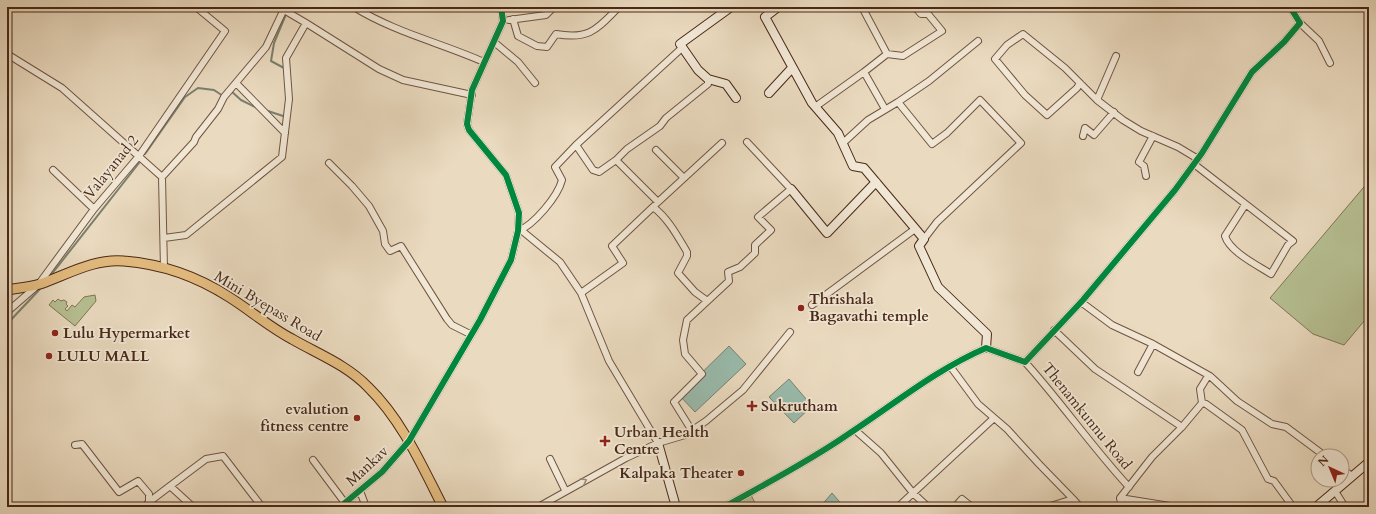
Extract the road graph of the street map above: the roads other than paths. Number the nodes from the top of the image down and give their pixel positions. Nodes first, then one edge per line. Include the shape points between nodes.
1 (196, 7) edge
2 (354, 7) edge
3 (495, 7) edge
4 (554, 7) edge
5 (619, 7) edge
6 (717, 7) edge
7 (778, 7) edge
8 (862, 7) edge
9 (915, 7) edge
10 (1290, 7) edge
11 (285, 8) edge
12 (501, 9) edge
13 (728, 9) edge
14 (513, 19) junction
15 (504, 21) junction
16 (306, 23) junction
17 (1300, 23) junction
18 (978, 41) dead end
19 (494, 42) junction
20 (683, 47) junction
21 (7, 54) edge
22 (887, 54) junction
23 (1116, 56) dead end
24 (484, 62) junction
25 (1330, 63) dead end
26 (792, 68) junction
27 (864, 72) junction
28 (708, 79) junction
29 (236, 83) junction
30 (535, 83) dead end
31 (1080, 83) junction
32 (769, 93) dead end
33 (472, 95) junction
34 (736, 98) dead end
35 (1097, 100) junction
36 (898, 102) junction
37 (815, 107) junction
38 (886, 110) junction
39 (1114, 112) junction
40 (285, 133) junction
41 (1083, 136) dead end
42 (1153, 136) junction
43 (747, 142) dead end
44 (722, 143) dead end
45 (843, 143) junction
46 (576, 145) junction
47 (656, 150) dead end
48 (139, 156) junction
49 (616, 160) junction
50 (1196, 161) junction
51 (329, 163) dead end
52 (53, 170) dead end
53 (1146, 176) dead end
54 (162, 177) junction
55 (684, 178) junction
56 (876, 182) junction
57 (791, 189) junction
58 (658, 202) junction
59 (1245, 205) junction
60 (653, 207) junction
61 (94, 209) junction
62 (915, 229) junction
63 (520, 230) junction
64 (164, 238) junction
65 (924, 239) junction
66 (164, 269) junction
67 (38, 285) junction
68 (7, 290) edge
69 (581, 294) junction
70 (706, 300) junction
71 (1081, 302) junction
72 (812, 305) dead end
73 (7, 312) edge
74 (1054, 330) junction
75 (790, 332) dead end
76 (470, 334) junction
77 (1153, 344) junction
78 (986, 348) junction
79 (1025, 362) junction
80 (950, 366) junction
81 (1138, 372) dead end
82 (1208, 376) junction
83 (1202, 403) junction
84 (994, 418) junction
85 (1182, 427) junction
86 (692, 430) junction
87 (855, 430) junction
88 (409, 441) junction
89 (658, 443) junction
90 (75, 445) dead end
91 (1314, 448) edge
92 (550, 459) dead end
93 (313, 460) dead end
94 (1369, 462) edge
95 (1352, 476) joint
96 (170, 486) junction
97 (1129, 487) junction
98 (565, 490) junction
99 (1335, 491) junction
100 (360, 492) junction
101 (913, 493) junction
102 (1120, 498) junction
103 (1073, 499) junction
104 (149, 502) junction
105 (343, 505) edge
106 (260, 506) edge
107 (144, 507) edge
108 (193, 507) edge
109 (366, 507) edge
110 (443, 507) edge
111 (538, 507) edge
112 (676, 507) edge
113 (724, 507) edge
114 (898, 507) edge
115 (928, 507) edge
116 (955, 507) edge
117 (972, 507) edge
118 (1047, 507) edge
119 (1080, 507) edge
120 (1122, 507) edge
121 (1176, 507) edge
122 (1294, 507) edge
123 (1316, 507) edge
124 (1345, 507) edge

1 - 48 street, Valayanad 2 via 225,31
2 - 24 street via 408,34
3 - 12 street
4 - 14 street via 546,15
5 - 14 street via 595,31 572,37 556,34 547,47 537,46 518,36
6 - 13 street
7 - 26 street via 765,16
8 - 22 street
9 - 22 street via 921,14 928,14 942,31 903,56
10 - 17 street
11 - 16 street
11 - 29 street via 266,47
12 - 15 street
13 - 20 street via 680,44
14 - 15 street
15 - 19 street, Mankav
16 - 33 street via 379,69 403,80
16 - 40 street via 286,58 289,99
17 - 25 street via 1319,41
17 - 50 street via 1252,72
18 - 36 street via 929,81
19 - 24 street, Mankav
19 - 30 street via 518,62
20 - 28 street via 698,70
20 - 46 street
21 - 48 street via 62,88
22 - 27 street
23 - 35 street
24 - 33 street, Mankav
26 - 32 street
26 - 37 street
27 - 37 street
27 - 38 street
28 - 34 street via 726,84
28 - 49 street via 708,84
29 - 40 street
29 - 54 street via 194,142
31 - 31 street via 1023,34 995,59 1047,115 1078,88
31 - 35 street
33 - 63 street, Mankav via 467,124 469,130 506,175 519,213
35 - 39 street
36 - 38 street
36 - 65 street via 932,144 947,133 980,100 1021,143 937,222
37 - 45 street via 838,133
38 - 45 street via 868,120
39 - 41 street via 1094,135 1085,128
39 - 42 street via 1141,131
40 - 64 street via 282,157 186,235
42 - 50 street via 1178,147
42 - 53 street via 1139,162 1144,166
43 - 57 street
44 - 55 street
45 - 56 street via 853,166 864,168
46 - 49 street via 593,170 599,172
46 - 63 street via 555,168 562,180 555,196 547,208
47 - 55 street
48 - 54 street
48 - 61 street, Valayanad 2
49 - 58 street
50 - 59 street
50 - 71 street
51 - 76 street via 368,206 383,231 385,244 390,251 401,246 447,319 452,325
52 - 61 street
54 - 64 street
55 - 58 street
56 - 57 street via 827,233
56 - 62 street
57 - 70 street via 758,217 771,230 755,246 755,253 740,267 728,272 729,281
58 - 60 street
59 - 59 street via 1293,240 1271,274 1244,257 1228,243 1225,236
60 - 69 street via 612,246 623,263
60 - 70 street via 673,229 687,252 688,256 678,273
61 - 67 street, Valayanad 2
62 - 65 street
62 - 72 street
63 - 69 street via 560,262
63 - 76 street, Mankav via 508,266
64 - 66 street
65 - 78 street via 919,246 938,287 987,334
66 - 67 main road, Mini Byepass Road via 122,260 93,264
66 - 88 main road, Mini Byepass Road via 192,277 229,297 291,339 344,366 377,396
67 - 68 main road, Mini Byepass Road
67 - 73 street, Valayanad 2
69 - 89 street via 609,361
70 - 86 street via 687,320 683,340 685,354 702,374 674,402
71 - 74 street
71 - 77 street via 1112,325
74 - 79 street
74 - 85 street via 1095,369
75 - 86 street via 743,390
76 - 88 street, Mankav
77 - 81 street
77 - 82 street
78 - 79 street
78 - 80 street
79 - 97 street, Thenamkunnu Road
80 - 84 street via 978,404
80 - 87 street
82 - 83 street via 1200,389
82 - 91 street via 1272,424 1286,427
83 - 85 street
83 - 122 street via 1242,430 1268,479 1274,481
84 - 101 street
84 - 103 street
85 - 97 street via 1152,457
86 - 89 street via 686,435
87 - 101 street via 881,453
87 - 113 street
88 - 100 street, Mankav via 395,459
88 - 110 main road, Mini Byepass Road
98 -> 89 street
89 - 112 street
90 - 104 street via 82,444 119,492 138,481 148,494
92 - 98 street
93 - 105 street
94 - 95 street
95 - 99 street
96 - 104 street
96 - 106 street via 206,459 223,456
96 - 108 street
97 - 102 street
98 - 111 street
99 - 123 street
99 - 124 street
100 - 105 street, Mankav
100 - 109 street
101 - 114 street
101 - 115 street
102 - 120 street
102 - 121 street
103 - 118 street
103 - 119 street
104 - 107 street
116 - 117 street via 962,500

